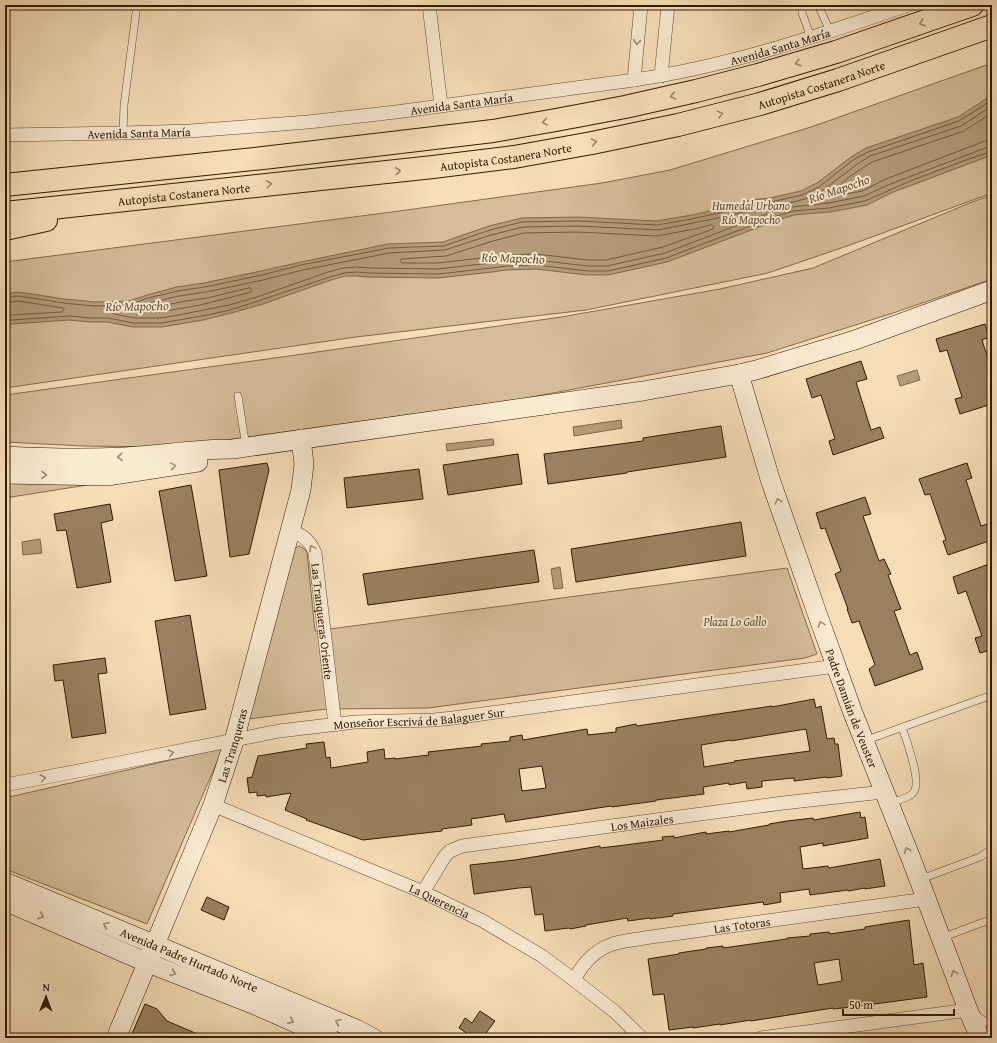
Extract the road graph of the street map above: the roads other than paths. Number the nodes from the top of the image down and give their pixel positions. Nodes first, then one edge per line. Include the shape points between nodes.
1 (137, 5) edge
2 (428, 5) edge
3 (641, 5) edge
4 (668, 5) edge
5 (802, 5) edge
6 (818, 5) edge
7 (908, 5) edge
8 (972, 5) edge
9 (992, 26) edge
10 (830, 31) junction
11 (811, 37) junction
12 (661, 76) junction
13 (634, 80) junction
14 (441, 105) junction
15 (123, 133) junction
16 (5, 135) edge
17 (5, 185) edge
18 (105, 202) junction
19 (5, 212) edge
20 (5, 230) edge
21 (992, 290) edge
22 (739, 374) junction
23 (238, 396) dead end
24 (301, 439) junction
25 (239, 448) junction
26 (5, 456) edge
27 (5, 474) edge
28 (291, 530) junction
29 (836, 666) junction
30 (992, 695) edge
31 (335, 725) junction
32 (902, 727) junction
33 (234, 741) junction
34 (864, 741) junction
35 (5, 785) edge
36 (886, 797) junction
37 (213, 805) junction
38 (992, 849) edge
39 (919, 880) junction
40 (5, 882) edge
41 (423, 892) junction
42 (926, 899) junction
43 (5, 901) edge
44 (992, 919) edge
45 (940, 938) junction
46 (151, 954) junction
47 (574, 980) junction
48 (968, 1010) junction
49 (992, 1032) edge
50 (116, 1038) edge
51 (330, 1038) edge
52 (373, 1038) edge
53 (642, 1038) edge
54 (761, 1038) edge
55 (980, 1038) edge

1 - 15 lane via 124,105
2 - 14 street
3 -> 13 street
4 - 12 street
5 - 11 lane via 802,13
6 - 10 lane
7 - 10 street, Avenida Santa María
8 -> 17 highway via 836,52 758,75 625,107 556,120 377,145
18 -> 9 highway, Autopista Costanera Norte via 433,167 514,157 592,143 760,104 838,80
10 - 11 street, Avenida Santa María
11 - 12 street, Avenida Santa María via 706,67
12 - 13 street, Avenida Santa María
13 - 14 street, Avenida Santa María
14 - 15 street, Avenida Santa María via 308,122
15 - 16 street, Avenida Santa María
18 - 19 highway, Autopista Costanera Norte
18 - 20 highway
21 - 22 street via 854,340
22 - 24 street via 643,391
29 -> 22 street, Padre Damián de Veuster via 770,479
23 - 25 lane
24 - 25 street
24 - 28 street, Las Tranqueras via 304,464 301,490
25 -> 26 street via 100,458
27 -> 25 street via 107,476 203,461
31 -> 28 street, Las Tranqueras Oriente via 315,553 310,543
28 - 33 street, Las Tranqueras
29 - 31 street, Monseñor Escrivá de Balaguer Sur via 453,718
29 - 34 street, Padre Damián de Veuster
30 - 32 lane
31 - 33 street, Monseñor Escrivá de Balaguer Sur via 279,731
32 - 34 lane
32 - 36 lane via 914,766 915,789 908,797
35 -> 33 street, Monseñor Escrivá de Balaguer Sur
33 - 37 street, Las Tranqueras
34 - 36 street, Padre Damián de Veuster
39 -> 36 street, Padre Damián de Veuster
36 - 41 street, Los Maizales via 783,803 462,846 445,856
37 - 41 street, La Querencia
37 - 46 street, Las Tranqueras
38 - 39 lane via 980,857
39 - 42 street, Padre Damián de Veuster
46 -> 40 street, Avenida Padre Hurtado Norte
41 - 47 street, La Querencia via 483,921 542,956
42 - 45 street, Padre Damián de Veuster
42 - 47 street, Las Totoras via 611,944 595,953
43 -> 46 street, Avenida Padre Hurtado Norte
44 - 45 lane
48 -> 45 street, Padre Damián de Veuster
46 - 50 street, Las Tranqueras
46 -> 51 street, Avenida Padre Hurtado Norte
52 -> 46 street, Avenida Padre Hurtado Norte via 356,1029
47 - 53 street, La Querencia via 614,1011
48 - 49 lane via 989,1024
48 - 54 street
48 - 55 street, Padre Damián de Veuster

